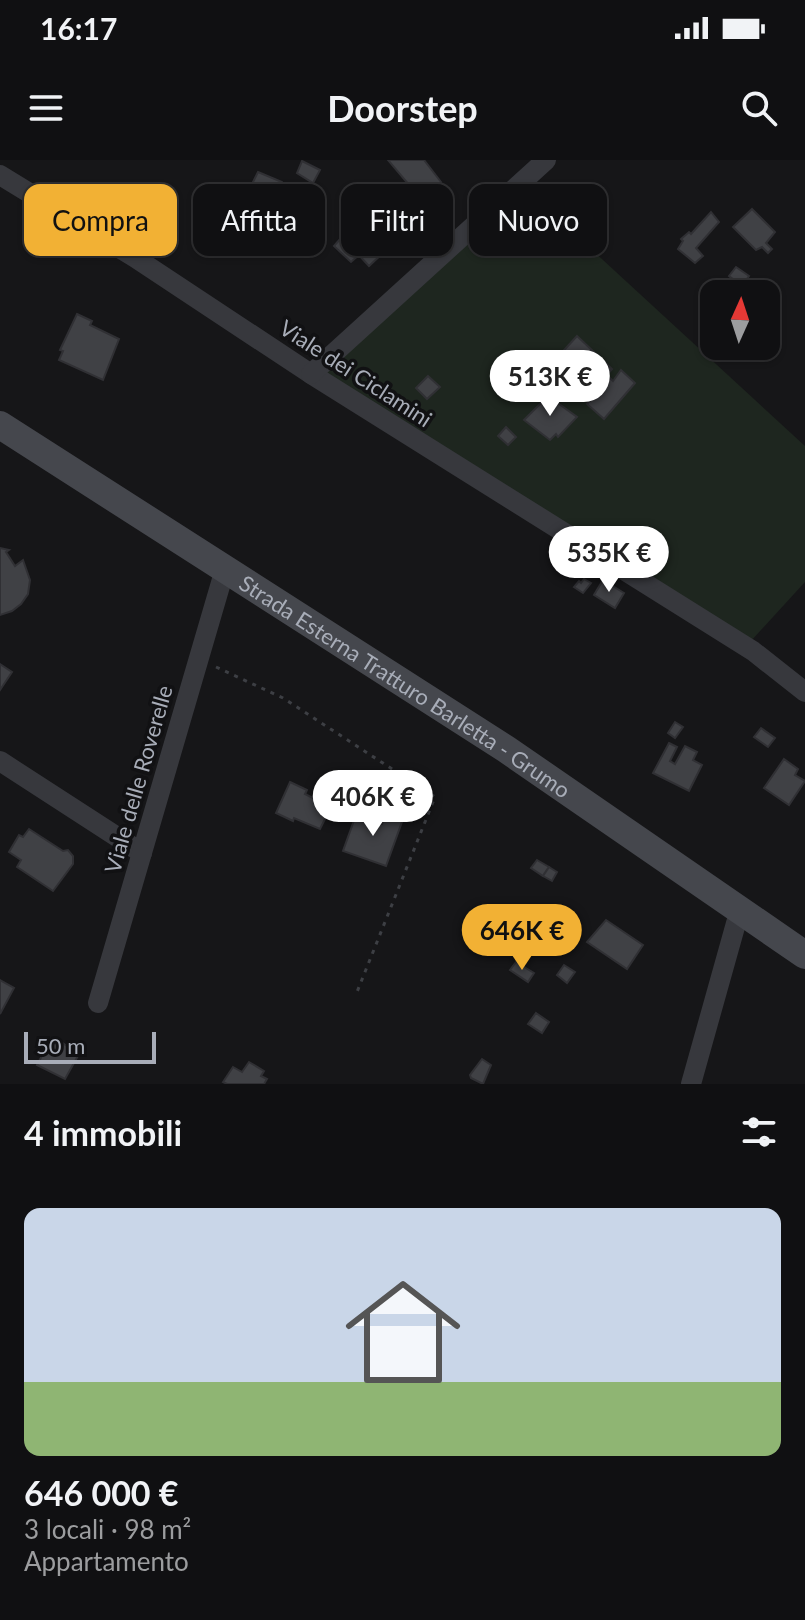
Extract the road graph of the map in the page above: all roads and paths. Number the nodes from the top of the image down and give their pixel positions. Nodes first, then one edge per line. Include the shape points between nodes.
1 (546, 160) edge
2 (0, 175) edge
3 (311, 374) junction
4 (0, 425) edge
5 (225, 569) junction
6 (198, 658) junction
7 (805, 692) edge
8 (0, 761) edge
9 (142, 853) junction
10 (740, 909) junction
11 (805, 955) edge
12 (357, 992) dead end
13 (98, 1003) dead end
14 (691, 1084) edge

1 - 3 street
2 - 3 street, Viale dei Ciclamini
3 - 7 street, Viale dei Ciclamini via 753,651
4 - 5 street, Strada Esterna Tratturo Barletta - Grumo
5 - 6 street, Viale delle Roverelle
5 - 10 street, Strada Esterna Tratturo Barletta - Grumo via 506,749
6 - 9 street, Viale delle Roverelle
6 - 12 path via 283,698 435,797
8 - 9 street
9 - 13 street, Viale delle Roverelle
10 - 11 street, Strada Esterna Tratturo Barletta - Grumo
10 - 14 street

